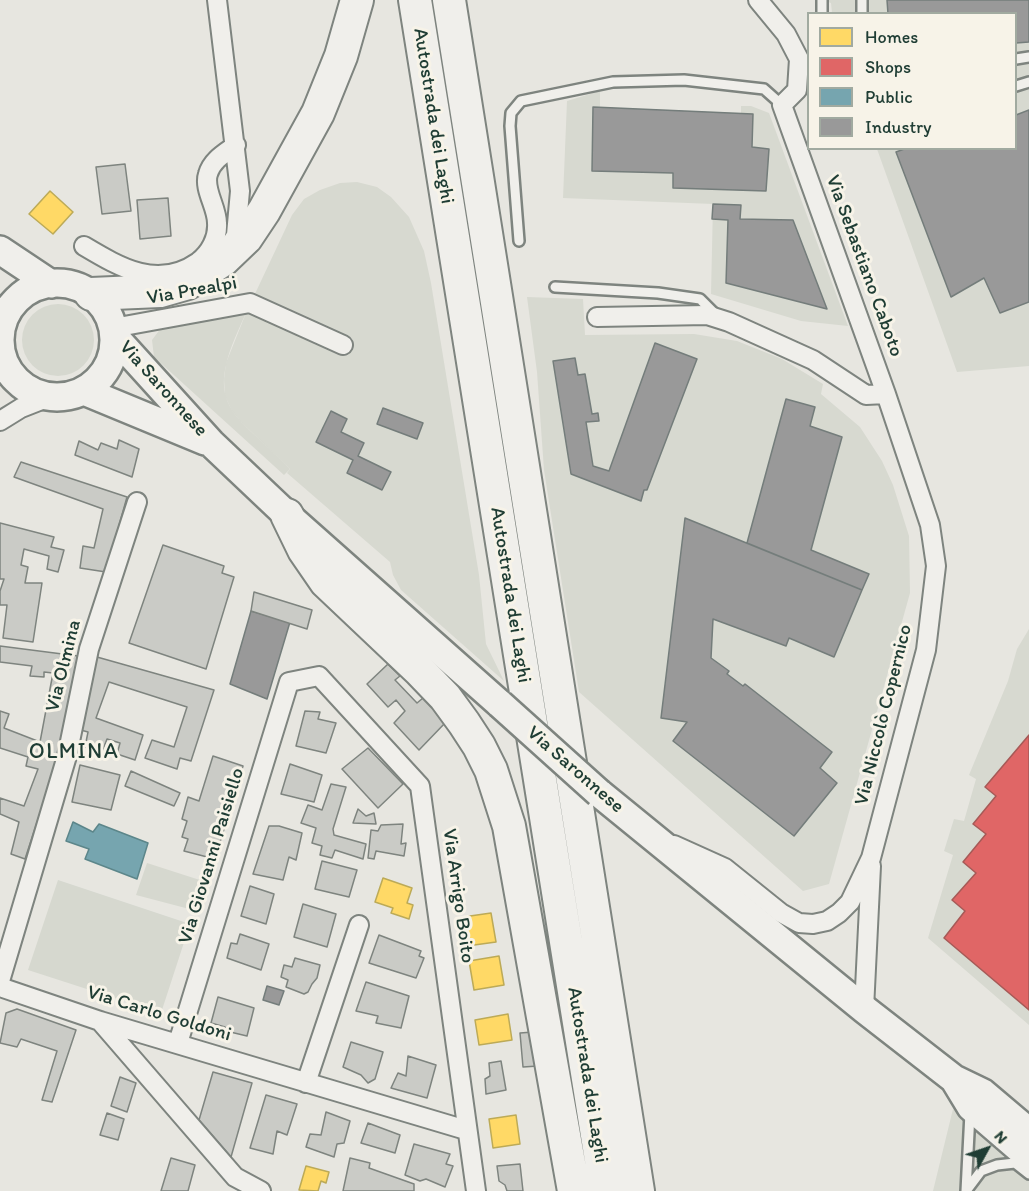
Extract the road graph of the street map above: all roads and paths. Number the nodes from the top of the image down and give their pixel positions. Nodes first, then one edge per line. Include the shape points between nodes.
1 (217, 0) edge
2 (357, 0) edge
3 (415, 0) edge
4 (449, 0) edge
5 (758, 0) edge
6 (805, 86) edge
7 (782, 105) junction
8 (236, 145) junction
9 (519, 241) dead end
10 (84, 246) dead end
11 (0, 250) edge
12 (223, 260) junction
13 (51, 284) junction
14 (555, 287) dead end
15 (91, 294) junction
16 (2, 317) edge
17 (597, 317) dead end
18 (719, 319) junction
19 (114, 332) junction
20 (343, 345) dead end
21 (0, 348) edge
22 (84, 391) junction
23 (886, 394) junction
24 (49, 397) junction
25 (0, 421) edge
26 (211, 443) junction
27 (137, 502) dead end
28 (287, 515) junction
29 (289, 682) joint
30 (653, 836) junction
31 (872, 858) junction
32 (359, 925) dead end
33 (601, 959) junction
34 (0, 981) edge
35 (0, 987) edge
36 (864, 1009) junction
37 (100, 1021) junction
38 (178, 1043) junction
39 (954, 1079) junction
40 (306, 1083) junction
41 (970, 1107) junction
42 (466, 1130) junction
43 (1029, 1132) edge
44 (1029, 1157) edge
45 (1029, 1174) edge
46 (261, 1191) edge
47 (476, 1191) edge
48 (574, 1191) edge
49 (606, 1191) edge
50 (638, 1191) edge
51 (653, 1191) edge

1 - 8 street
2 - 12 highway via 341,56 318,113 264,212 246,238
3 - 49 highway, Autostrada dei Laghi
4 - 33 highway, Autostrada dei Laghi
5 - 6 street via 786,34 799,59
6 - 7 street
7 - 9 lane via 764,89 684,80 613,82 521,101 511,113 510,126
7 - 23 street, Via Sebastiano Caboto
8 - 10 street via 220,156 207,177 218,222 216,237 206,256 189,268 157,276 126,269
8 - 12 street via 240,191 236,235
11 - 13 main road
12 - 15 highway via 188,283 160,291
13 - 15 main road via 67,284
13 - 16 main road via 26,293
14 - 18 lane via 700,299
15 - 19 main road, Via Saronnese via 110,318
16 - 21 main road
17 - 18 street via 690,314
18 - 23 street via 813,360 866,395
19 - 20 street, Via Prealpi via 250,303
19 - 22 main road, Via Saronnese via 107,368
19 - 26 main road, Via Saronnese
21 - 24 main road via 16,381
22 - 24 main road via 64,398
22 - 26 main road, Via Saronnese
23 - 31 street, Via Niccolò Copernico via 930,525 936,566 926,650
24 - 25 street
26 - 28 main road, Via Saronnese
27 - 34 street, Via Olmina via 89,649 67,756
28 - 30 main road, Via Saronnese, bridge via 599,793
28 - 48 highway via 326,582 445,697 491,770 509,826
29 - 38 street, Via Giovanni Paisiello
29 - 42 street, Via Arrigo Boito via 319,676 420,786
30 - 31 street, Via Niccolò Copernico via 725,868 799,923 827,921 839,913 850,902
30 - 36 main road, Via Saronnese
31 - 36 street, Via Niccolò Copernico
32 - 40 street
33 - 50 highway, Autostrada dei Laghi
33 - 51 highway
35 - 37 street, Via Carlo Goldoni
36 - 39 main road, Via Saronnese
37 - 38 street, Via Carlo Goldoni
37 - 46 street via 235,1177
38 - 40 street, Via Carlo Goldoni
39 - 41 main road, Via Saronnese
39 - 43 main road, Via Saronnese via 983,1093
40 - 42 street, Via Carlo Goldoni
41 - 44 main road, Via Saronnese
41 - 45 lane via 966,1191 981,1171 997,1165 1015,1163
42 - 47 street, Via Arrigo Boito

